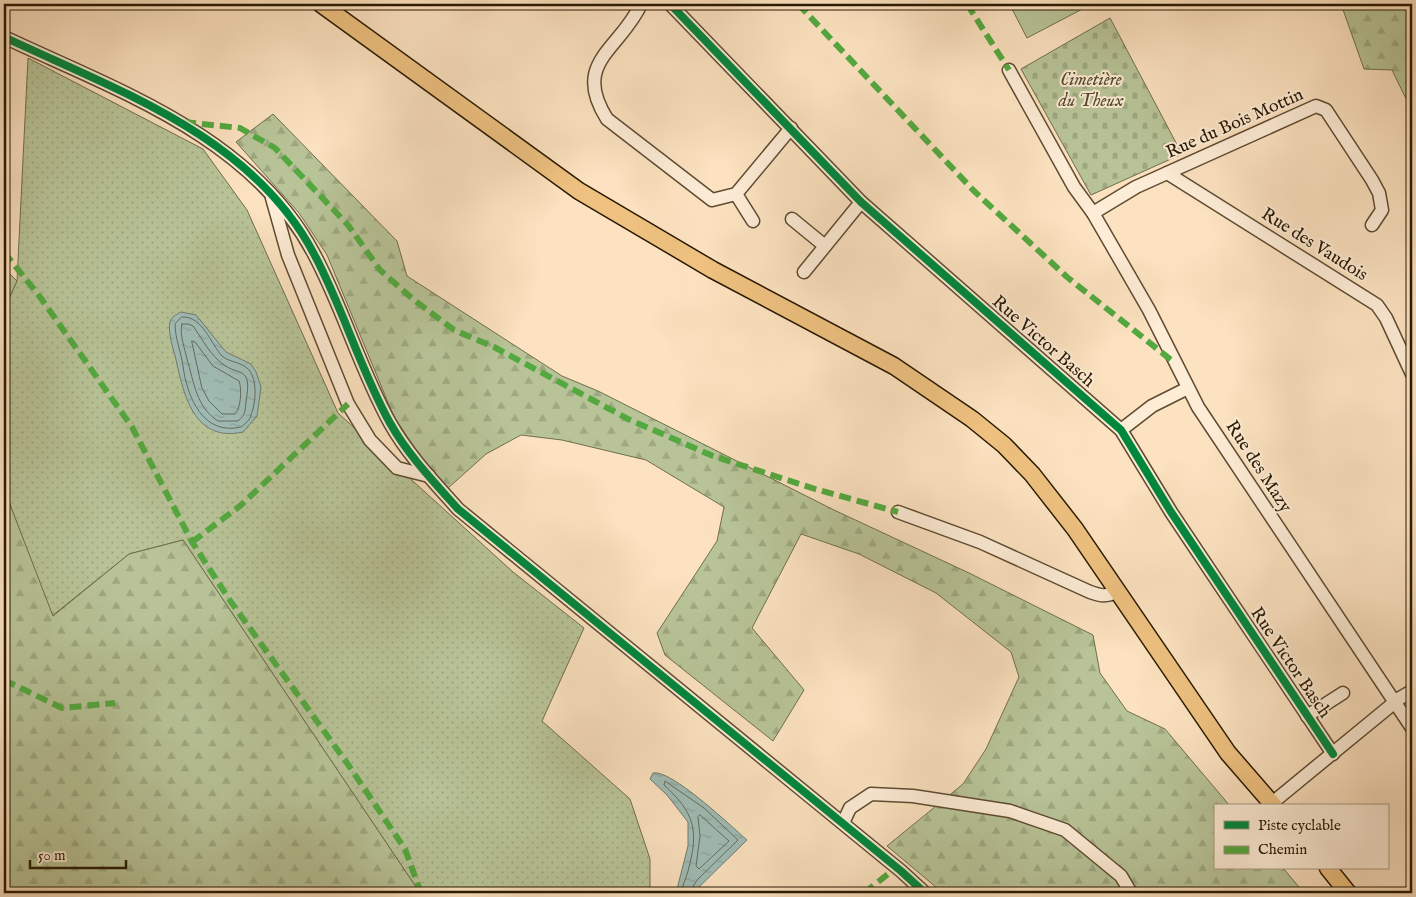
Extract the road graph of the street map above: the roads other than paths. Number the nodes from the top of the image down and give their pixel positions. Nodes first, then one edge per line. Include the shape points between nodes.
1 (321, 4) edge
2 (641, 4) edge
3 (670, 4) edge
4 (4, 37) edge
5 (1009, 70) dead end
6 (791, 128) junction
7 (1167, 173) junction
8 (736, 194) junction
9 (271, 196) junction
10 (861, 202) junction
11 (1093, 213) junction
12 (792, 219) dead end
13 (753, 221) dead end
14 (1372, 225) dead end
15 (825, 246) junction
16 (804, 272) dead end
17 (1412, 374) edge
18 (1188, 388) junction
19 (1121, 430) junction
20 (429, 476) junction
21 (898, 512) dead end
22 (1118, 591) junction
23 (1412, 691) edge
24 (1343, 693) dead end
25 (1395, 702) junction
26 (1308, 716) junction
27 (1412, 728) edge
28 (1333, 754) junction
29 (1272, 804) edge
30 (1274, 804) edge
31 (842, 823) junction
32 (1330, 870) edge
33 (925, 893) edge
34 (1132, 893) edge
35 (1348, 893) edge

1 - 22 main road via 579,191 712,270 894,366 972,418 1032,474
2 - 8 street via 601,58 593,89 597,102 608,119 712,200
3 - 6 street, Rue Victor Basch
4 - 9 street via 180,121 250,172
5 - 11 street, Rue des Mazy via 1074,187
6 - 8 street
6 - 10 street, Rue Victor Basch
7 - 11 street, Rue du Bois Mottin
7 - 14 street, Rue du Bois Mottin via 1316,106 1326,110 1378,193 1382,210
7 - 17 street, Rue des Vaudois via 1377,305
8 - 13 street
9 - 20 street via 290,216 314,253 390,423
9 - 20 street via 288,255 348,404 370,440 397,468
10 - 15 street
10 - 19 street, Rue Victor Basch
11 - 18 street, Rue des Mazy
12 - 15 street
15 - 16 street
18 - 19 street via 1152,406
18 - 25 street, Rue des Mazy via 1208,424
19 - 26 street, Rue Victor Basch via 1171,512
20 - 31 street via 458,509
21 - 22 street via 980,542 1090,592 1102,596
22 - 29 main road via 1228,753
23 - 25 street
24 - 26 street
25 - 27 street, Rue des Mazy
25 - 28 street
26 - 28 street, Rue Victor Basch
28 - 30 street
31 - 33 street
31 - 34 street via 850,808 871,794 913,796 1010,811 1065,830 1121,876
32 - 35 main road

